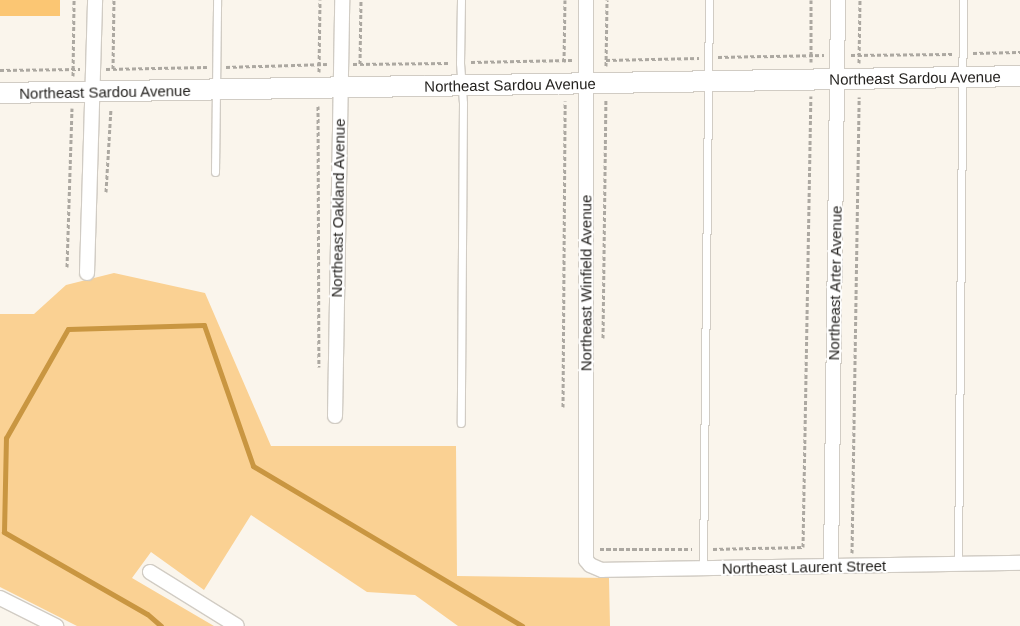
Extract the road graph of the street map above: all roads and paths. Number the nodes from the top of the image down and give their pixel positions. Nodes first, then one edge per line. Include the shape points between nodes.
1 (74, 0) edge
2 (95, 0) edge
3 (114, 0) edge
4 (217, 0) edge
5 (320, 0) edge
6 (342, 0) edge
7 (361, 0) edge
8 (461, 0) edge
9 (565, 0) edge
10 (586, 0) edge
11 (607, 0) edge
12 (708, 0) edge
13 (811, 0) edge
14 (838, 0) edge
15 (860, 0) edge
16 (963, 0) edge
17 (1020, 52) edge
18 (860, 54) junction
19 (962, 54) junction
20 (810, 55) junction
21 (837, 55) junction
22 (708, 57) junction
23 (564, 60) junction
24 (585, 60) junction
25 (606, 60) junction
26 (460, 62) junction
27 (320, 64) junction
28 (340, 64) junction
29 (360, 64) junction
30 (216, 67) junction
31 (94, 69) junction
32 (113, 69) junction
33 (0, 70) edge
34 (74, 70) junction
35 (1020, 76) edge
36 (961, 77) junction
37 (838, 78) junction
38 (859, 78) junction
39 (811, 80) junction
40 (708, 81) junction
41 (585, 83) junction
42 (607, 83) junction
43 (564, 84) junction
44 (463, 86) junction
45 (339, 87) junction
46 (361, 87) junction
47 (319, 88) junction
48 (216, 90) junction
49 (73, 92) junction
50 (103, 92) junction
51 (0, 93) edge
52 (215, 172) dead end
53 (106, 195) dead end
54 (67, 267) dead end
55 (87, 273) dead end
56 (602, 345) dead end
57 (319, 367) dead end
58 (563, 407) dead end
59 (335, 416) dead end
60 (461, 423) dead end
61 (600, 541) dead end
62 (703, 549) junction
63 (1020, 563) edge
64 (958, 564) junction
65 (590, 565) joint
66 (831, 566) junction
67 (852, 566) junction
68 (703, 569) junction
69 (150, 572) dead end
70 (0, 598) edge
71 (56, 626) edge
72 (237, 626) edge

1 - 34 path
2 - 31 street
3 - 32 path
4 - 30 lane
5 - 27 path
6 - 28 street, Northeast Oakland Avenue
7 - 29 path
8 - 26 lane
9 - 23 path
10 - 24 street, Northeast Winfield Avenue
11 - 25 path
12 - 22 lane
13 - 20 path
14 - 21 street, Northeast Arter Avenue
15 - 18 path
16 - 19 lane
17 - 19 path
18 - 19 path
18 - 21 path
18 - 38 path
19 - 36 lane
20 - 21 path
20 - 22 path
20 - 39 path
21 - 37 street, Northeast Arter Avenue
22 - 25 path
22 - 40 lane
23 - 24 path
23 - 26 path
23 - 43 path
24 - 25 path
24 - 41 street, Northeast Winfield Avenue
25 - 42 path
26 - 29 path
26 - 44 lane
27 - 28 path
27 - 30 path
27 - 47 path
28 - 29 path
28 - 45 street, Northeast Oakland Avenue
29 - 46 path
30 - 32 path
30 - 48 lane
31 - 32 path
31 - 34 path
31 - 50 street
32 - 50 path
33 - 34 path
34 - 49 path
35 - 36 main road, Northeast Sardou Avenue
36 - 38 main road, Northeast Sardou Avenue
36 - 64 lane
37 - 38 main road, Northeast Sardou Avenue
37 - 39 main road, Northeast Sardou Avenue
37 - 66 street, Northeast Arter Avenue
38 - 67 path
39 - 40 main road, Northeast Sardou Avenue
39 - 62 path via 803,547
40 - 42 main road, Northeast Sardou Avenue
40 - 62 lane
41 - 42 main road, Northeast Sardou Avenue
41 - 43 main road, Northeast Sardou Avenue
41 - 65 street, Northeast Winfield Avenue via 586,550
42 - 56 path
43 - 44 main road, Northeast Sardou Avenue
43 - 58 path
44 - 46 main road, Northeast Sardou Avenue
44 - 60 lane
45 - 46 main road, Northeast Sardou Avenue
45 - 47 main road, Northeast Sardou Avenue
45 - 59 street, Northeast Oakland Avenue
47 - 48 main road, Northeast Sardou Avenue
47 - 57 path
48 - 50 main road, Northeast Sardou Avenue
48 - 52 lane
49 - 50 main road, Northeast Sardou Avenue
49 - 51 main road, Northeast Sardou Avenue
49 - 54 path
50 - 53 path
50 - 55 street
61 - 62 path via 600,551
62 - 68 lane
63 - 64 street, Northeast Laurent Street
64 - 67 street, Northeast Laurent Street
65 - 68 street, Northeast Laurent Street via 602,570
66 - 67 street, Northeast Laurent Street
66 - 68 street, Northeast Laurent Street
69 - 72 street
70 - 71 street

